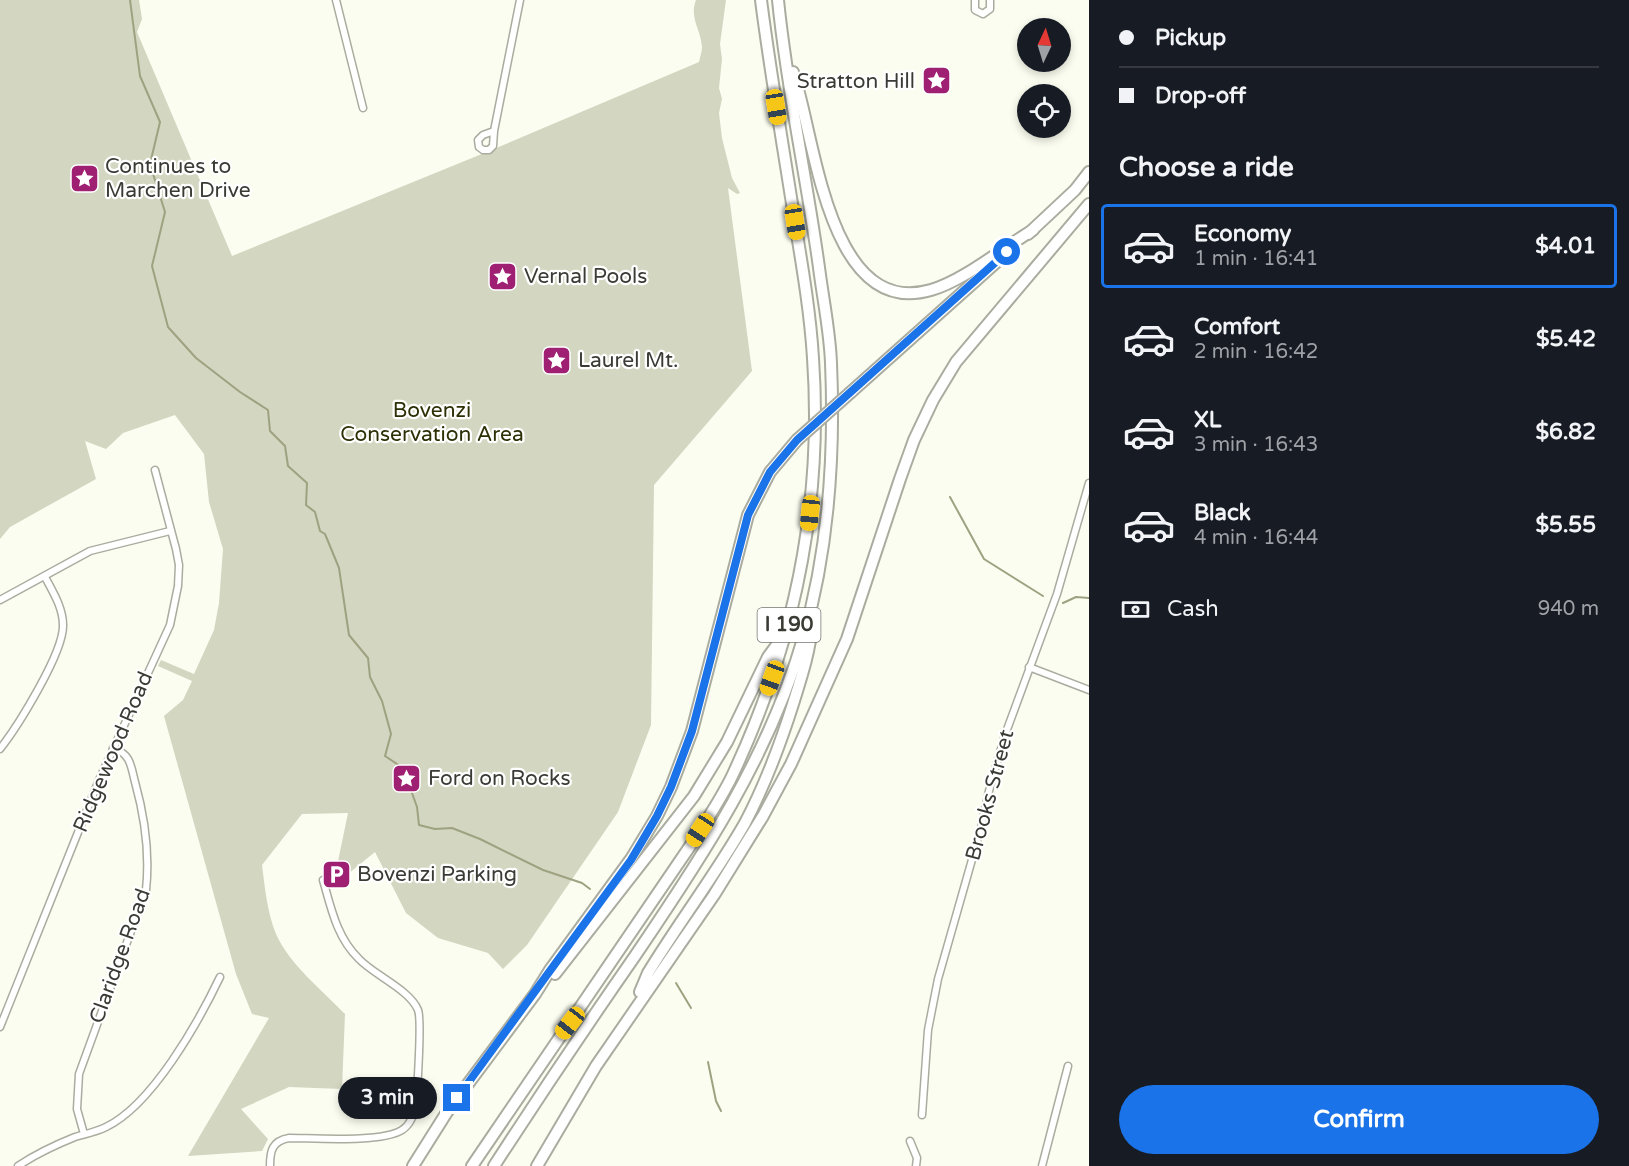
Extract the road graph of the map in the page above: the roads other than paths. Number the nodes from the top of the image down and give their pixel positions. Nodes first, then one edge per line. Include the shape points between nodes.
1 (336, 0) edge
2 (520, 0) edge
3 (761, 0) edge
4 (778, 0) edge
5 (975, 0) edge
6 (990, 0) edge
7 (784, 48) junction
8 (363, 108) dead end
9 (494, 130) dead end
10 (1089, 172) edge
11 (1089, 204) edge
12 (1033, 230) junction
13 (155, 471) dead end
14 (1089, 483) edge
15 (1088, 492) edge
16 (170, 531) junction
17 (45, 577) junction
18 (0, 600) edge
19 (813, 600) junction
20 (788, 631) junction
21 (1029, 667) junction
22 (1089, 690) edge
23 (113, 748) junction
24 (0, 749) edge
25 (323, 880) dead end
26 (220, 977) dead end
27 (535, 994) junction
28 (632, 1012) junction
29 (0, 1027) edge
30 (1068, 1066) dead end
31 (922, 1115) dead end
32 (562, 1122) junction
33 (84, 1134) junction
34 (909, 1141) dead end
35 (18, 1166) edge
36 (270, 1166) edge
37 (413, 1166) edge
38 (472, 1166) edge
39 (494, 1166) edge
40 (537, 1166) edge
41 (546, 1166) edge
42 (916, 1166) edge
43 (1042, 1166) edge

1 - 8 street
2 - 9 street
3 - 20 highway, I 190 via 807,292 814,367 813,488
4 - 7 highway, I 190
5 - 6 street via 975,10 983,14 990,9
7 - 12 highway via 835,225 847,251 871,280 905,293 931,291 957,279
7 - 19 highway, I 190 via 831,360 830,487
10 - 12 highway
11 - 28 highway via 956,362 933,400 903,469 847,639 791,764 714,895
12 - 27 highway, bridge via 797,440 770,472 748,515 692,731 671,787 631,860
13 - 16 street, Ridgewood Road
14 - 15 street, Brooks Street
15 - 21 street, Brooks Street via 1057,594
16 - 17 street via 90,551
16 - 23 street, Ridgewood Road via 178,565 175,608
17 - 18 street
17 - 24 street via 62,611 60,643
19 - 28 highway via 811,643 765,782 721,861 648,972
19 - 39 highway, I 190 via 803,640 771,726 746,780 684,884
20 - 27 highway via 768,657 727,742 694,796 546,986
20 - 38 highway, I 190 via 734,773 700,830
21 - 22 street
21 - 31 street, Brooks Street via 1005,735 938,980 928,1030
23 - 29 street, Ridgewood Road
23 - 33 street, Claridge Road via 126,757 131,768 144,824 147,890 79,1074 76,1109
25 - 36 street via 346,944 364,964 412,1001 419,1012 415,1110 406,1127 387,1136 281,1140 272,1149
26 - 33 street via 190,1031 144,1099 119,1120
27 - 37 highway via 447,1112
28 - 32 highway
30 - 43 street
32 - 40 highway
32 - 41 highway via 558,1142
33 - 35 street
34 - 42 street via 917,1158

